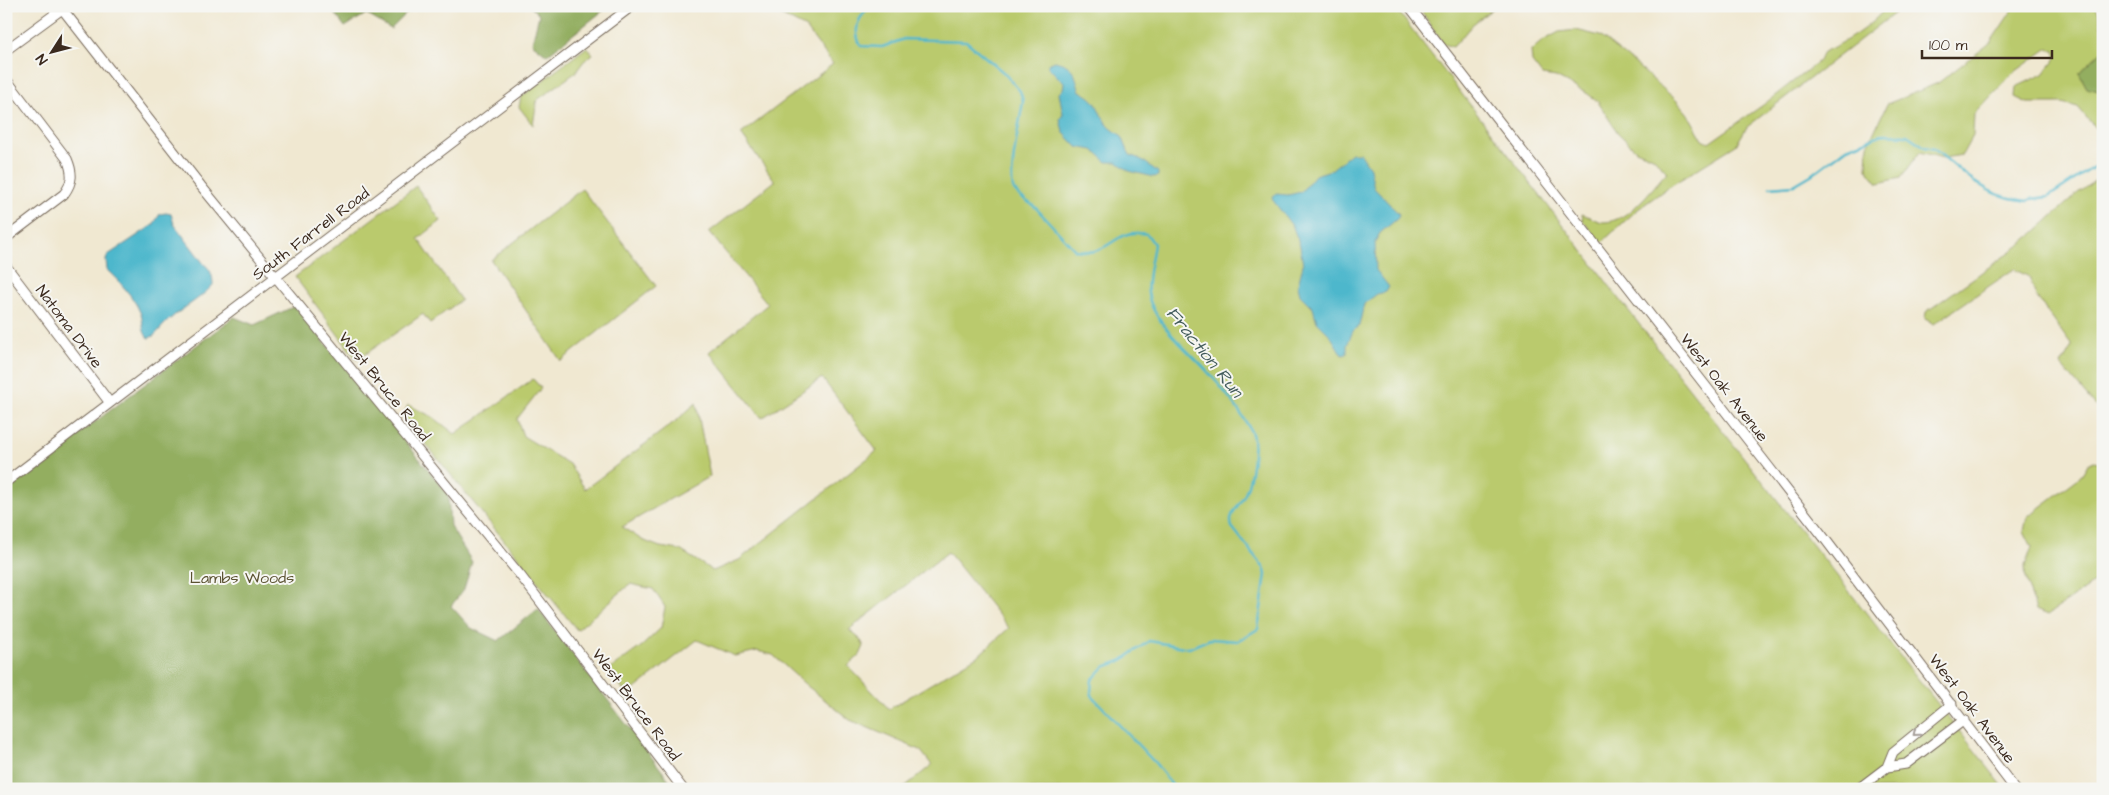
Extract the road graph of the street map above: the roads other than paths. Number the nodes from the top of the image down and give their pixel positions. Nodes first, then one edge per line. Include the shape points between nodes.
1 (632, 6) edge
2 (1409, 6) edge
3 (61, 7) edge
4 (6, 50) edge
5 (6, 79) edge
6 (6, 238) edge
7 (6, 266) edge
8 (276, 278) junction
9 (110, 403) junction
10 (6, 482) edge
11 (1952, 704) junction
12 (1964, 720) junction
13 (1887, 767) junction
14 (682, 789) edge
15 (1858, 789) edge
16 (2015, 789) edge

1 - 8 street, South Farrell Road
2 - 11 street, West Oak Avenue
3 - 4 street
3 - 8 street, West Bruce Road
5 - 6 street via 67,159 72,173 64,194
7 - 9 street, Natoma Drive
8 - 9 street, South Farrell Road
8 - 14 street, West Bruce Road via 520,575
9 - 10 street, South Farrell Road
11 - 12 street, West Oak Avenue
11 -> 13 street via 1893,752
12 - 13 street via 1906,764
12 - 16 street, West Oak Avenue
13 - 15 street

